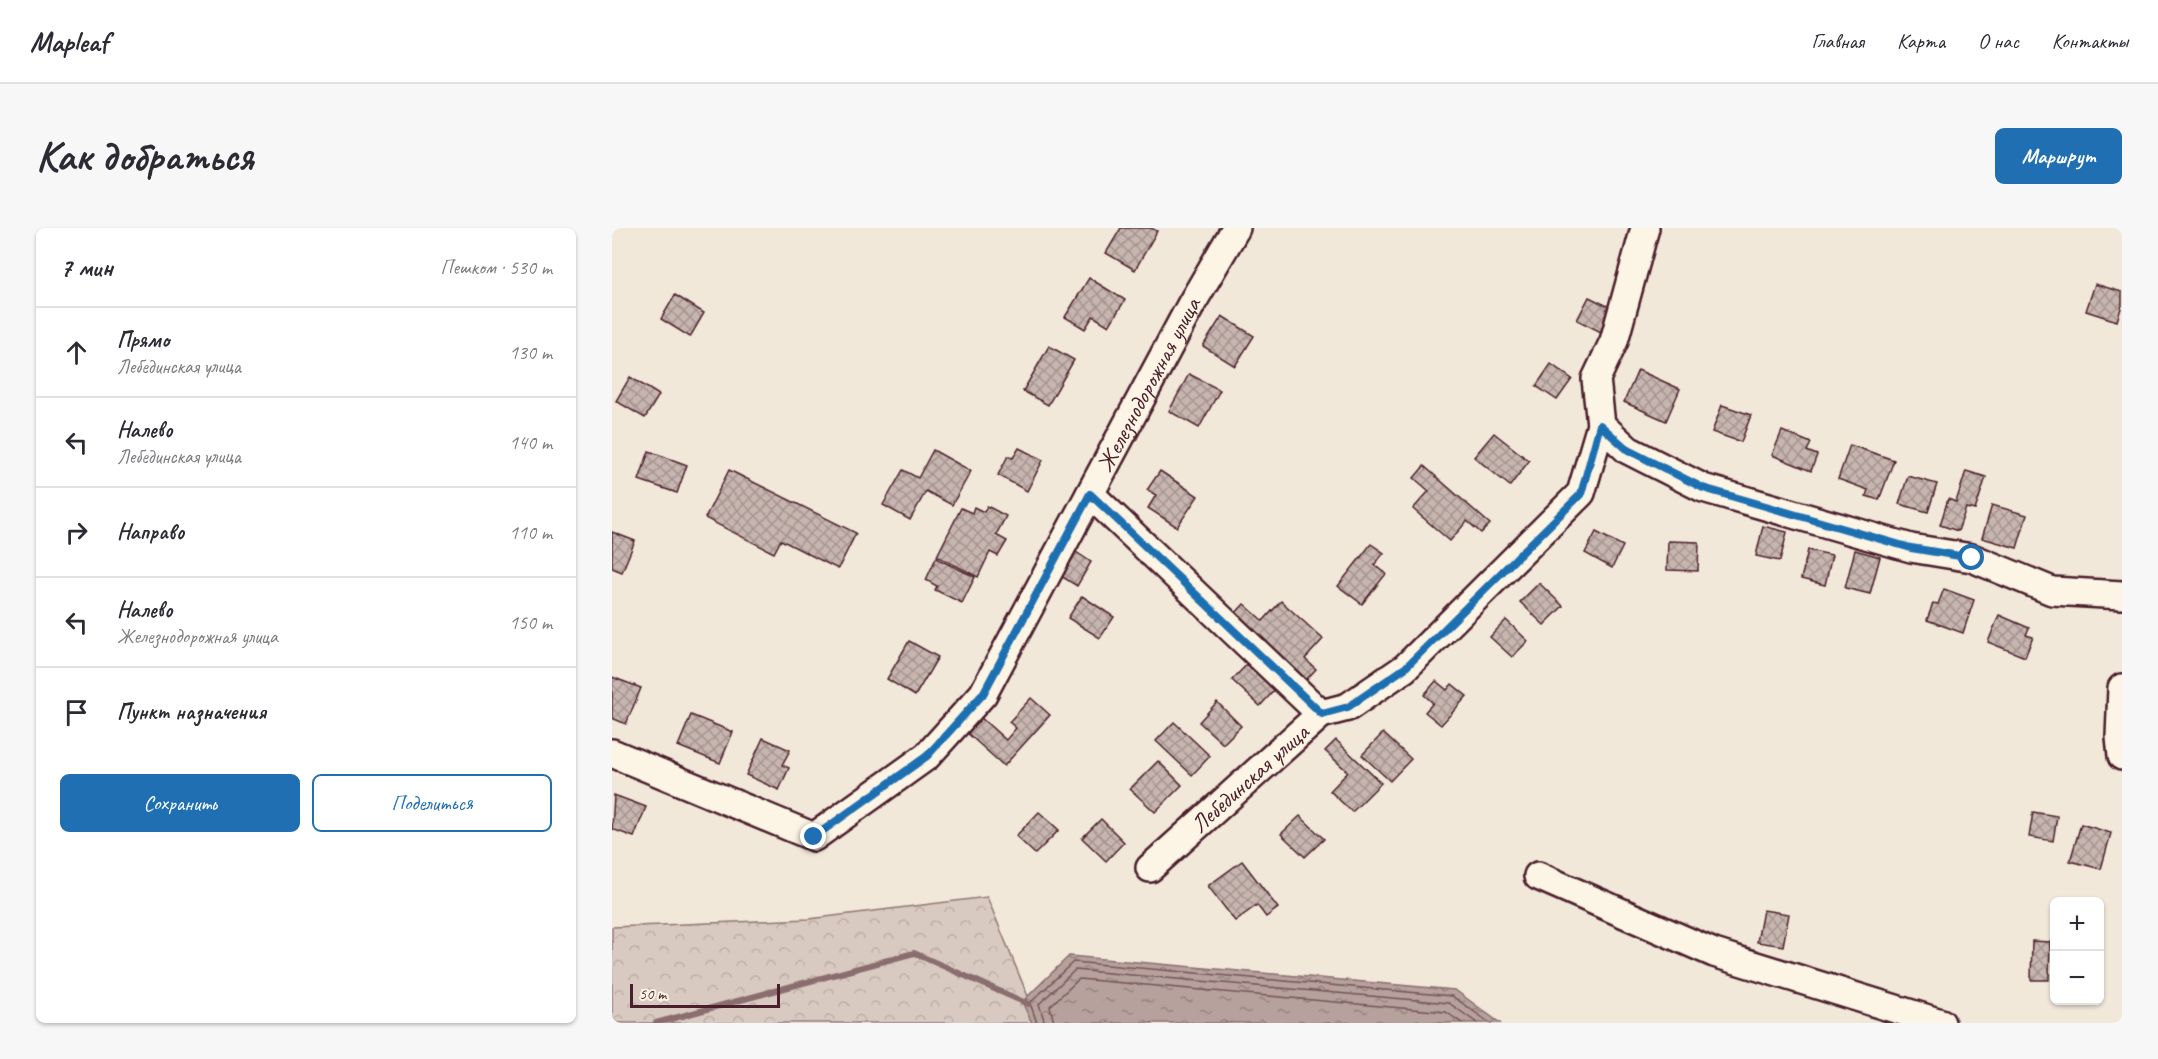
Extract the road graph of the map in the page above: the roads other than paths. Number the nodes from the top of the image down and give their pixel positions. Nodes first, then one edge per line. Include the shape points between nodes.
1 (1236, 228) edge
2 (1645, 228) edge
3 (1600, 425) junction
4 (1090, 494) junction
5 (2122, 595) edge
6 (2122, 688) edge
7 (1322, 714) junction
8 (612, 753) edge
9 (2122, 756) edge
10 (1150, 868) dead end
11 (1538, 876) dead end
12 (1941, 1023) edge

1 - 4 street, Железнодорожная улица
2 - 3 street via 1614,341 1596,379
3 - 5 street via 1628,450 1703,488 1911,548 1972,558 2052,591
3 - 7 street, Лебединская улица via 1581,494 1405,668 1348,707
4 - 7 street
4 - 8 street, Железнодорожная улица via 983,694 927,756 814,837
6 - 9 street
7 - 10 street, Лебединская улица
11 - 12 street via 1714,953

